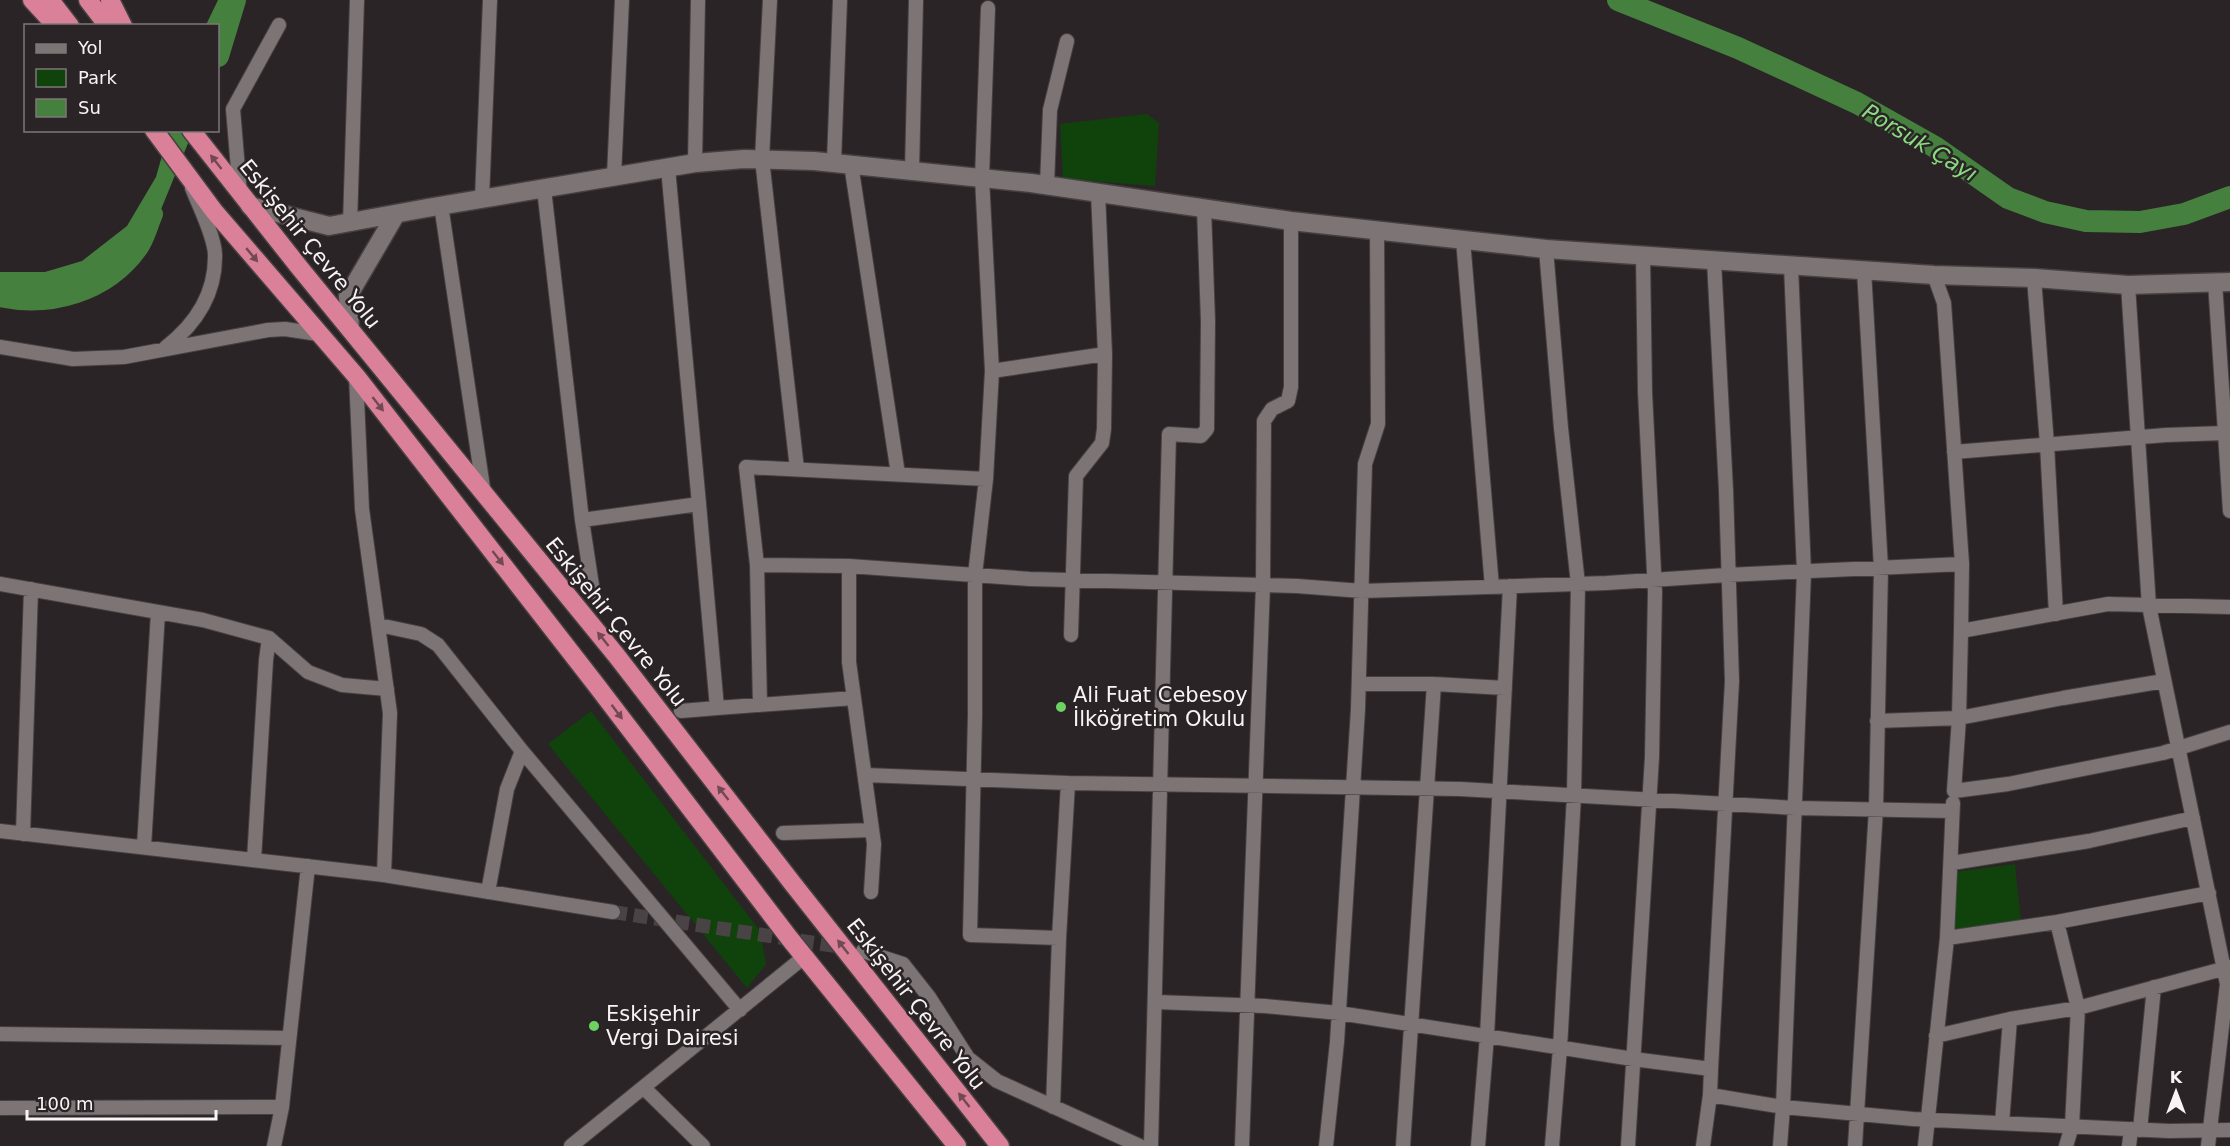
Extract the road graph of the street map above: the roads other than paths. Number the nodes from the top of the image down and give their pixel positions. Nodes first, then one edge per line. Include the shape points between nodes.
1 (32, 0) edge
2 (50, 0) edge
3 (88, 0) edge
4 (110, 0) edge
5 (357, 0) edge
6 (490, 0) edge
7 (622, 0) edge
8 (698, 0) edge
9 (770, 0) edge
10 (840, 0) edge
11 (916, 0) edge
12 (988, 8) dead end
13 (54, 24) edge
14 (68, 24) edge
15 (106, 24) edge
16 (122, 24) edge
17 (279, 25) dead end
18 (1067, 41) dead end
19 (155, 132) edge
20 (193, 132) edge
21 (762, 159) junction
22 (695, 163) junction
23 (843, 163) junction
24 (668, 168) junction
25 (912, 171) junction
26 (186, 175) junction
27 (614, 176) junction
28 (982, 178) junction
29 (1047, 185) junction
30 (544, 189) junction
31 (1098, 192) junction
32 (245, 199) junction
33 (482, 199) junction
34 (441, 206) junction
35 (1204, 208) junction
36 (396, 214) junction
37 (1290, 221) junction
38 (350, 224) junction
39 (1377, 231) junction
40 (1463, 240) junction
41 (1546, 249) junction
42 (1643, 257) junction
43 (1714, 261) junction
44 (1791, 266) junction
45 (1864, 270) junction
46 (1934, 275) junction
47 (2034, 278) junction
48 (2223, 282) edge
49 (2128, 285) junction
50 (350, 329) junction
51 (318, 334) junction
52 (0, 347) edge
53 (161, 351) junction
54 (1105, 354) junction
55 (992, 371) junction
56 (356, 376) junction
57 (2225, 432) junction
58 (2137, 437) junction
59 (2047, 444) junction
60 (1953, 452) junction
61 (797, 469) junction
62 (898, 474) junction
63 (986, 479) junction
64 (484, 494) junction
65 (699, 504) junction
66 (2230, 511) edge
67 (582, 520) junction
68 (1962, 564) junction
69 (757, 565) junction
70 (849, 566) junction
71 (1881, 568) junction
72 (1804, 572) junction
73 (975, 575) junction
74 (1727, 575) junction
75 (1655, 579) junction
76 (1072, 581) junction
77 (1165, 583) junction
78 (0, 584) edge
79 (1578, 584) junction
80 (1263, 585) junction
81 (1510, 586) junction
82 (1492, 587) junction
83 (31, 589) junction
84 (1362, 591) junction
85 (593, 592) dead end
86 (2149, 606) junction
87 (2230, 607) edge
88 (158, 612) junction
89 (2056, 614) junction
90 (378, 625) junction
91 (1961, 632) junction
92 (1071, 635) dead end
93 (269, 638) junction
94 (2164, 681) junction
95 (1359, 684) junction
96 (1434, 684) junction
97 (1505, 688) junction
98 (387, 689) junction
99 (854, 698) junction
100 (760, 705) junction
101 (717, 708) junction
102 (681, 711) dead end
103 (1959, 718) junction
104 (1877, 721) junction
105 (2230, 732) edge
106 (2178, 749) junction
107 (522, 751) junction
108 (865, 776) junction
109 (973, 780) junction
110 (1068, 783) junction
111 (1159, 784) junction
112 (1255, 785) junction
113 (1353, 786) junction
114 (1426, 788) junction
115 (1500, 791) junction
116 (1954, 791) junction
117 (1574, 795) junction
118 (1649, 799) junction
119 (1725, 804) junction
120 (1796, 808) junction
121 (1876, 809) junction
122 (1952, 811) junction
123 (2193, 818) junction
124 (872, 830) junction
125 (0, 831) edge
126 (783, 833) dead end
127 (23, 834) junction
128 (144, 847) junction
129 (254, 860) junction
130 (1952, 863) junction
131 (308, 866) junction
132 (384, 875) junction
133 (488, 892) junction
134 (871, 892) dead end
135 (2209, 893) junction
136 (613, 912) tunnel mouth
137 (2057, 922) junction
138 (1059, 938) junction
139 (1947, 938) junction
140 (863, 951) tunnel mouth
141 (804, 957) junction
142 (2228, 968) edge
143 (2154, 987) junction
144 (1156, 1002) junction
145 (1247, 1006) junction
146 (2078, 1008) junction
147 (740, 1010) junction
148 (1339, 1013) junction
149 (2010, 1019) junction
150 (1412, 1024) junction
151 (0, 1034) edge
152 (1487, 1036) junction
153 (1936, 1036) junction
154 (289, 1038) junction
155 (1560, 1048) junction
156 (1633, 1059) junction
157 (1711, 1069) junction
158 (644, 1088) junction
159 (1710, 1095) junction
160 (282, 1107) junction
161 (1053, 1107) junction
162 (1784, 1107) junction
163 (0, 1108) edge
164 (1858, 1113) junction
165 (1930, 1120) junction
166 (2002, 1123) junction
167 (2072, 1126) junction
168 (2136, 1130) junction
169 (2230, 1130) edge
170 (2211, 1131) junction
171 (697, 1144) edge
172 (274, 1146) edge
173 (571, 1146) edge
174 (957, 1146) edge
175 (1000, 1146) edge
176 (1140, 1146) edge
177 (1151, 1146) edge
178 (1242, 1146) edge
179 (1326, 1146) edge
180 (1402, 1146) edge
181 (1478, 1146) edge
182 (1552, 1146) edge
183 (1628, 1146) edge
184 (1703, 1146) edge
185 (1780, 1146) edge
186 (1855, 1146) edge
187 (1925, 1146) edge
188 (2066, 1146) edge
189 (2129, 1146) edge
190 (2208, 1146) edge

1 - 13 highway
2 - 14 highway
3 - 15 highway
4 - 16 highway
5 - 38 street
6 - 33 street
7 - 27 street
8 - 22 street
9 - 21 street
10 - 23 street
11 - 25 street
12 - 28 street
17 - 32 street via 233,109
18 - 29 street via 1050,110
19 - 26 highway
32 -> 20 highway, Eskişehir Çevre Yolu
21 - 22 street
21 - 23 street
21 - 61 street
22 - 24 street
23 - 25 street
23 - 62 street
24 - 27 street
24 - 65 street
25 - 28 street
26 -> 51 highway
26 - 53 street via 215,252 213,275 201,311 181,336
27 - 30 street
28 - 29 street
28 - 55 street
29 - 31 street
30 - 33 street
30 - 67 street
31 - 35 street
31 - 54 street
32 - 38 street via 330,226
32 - 50 highway, Eskişehir Çevre Yolu
33 - 34 street
34 - 36 street
34 - 64 street
35 - 37 street
35 - 77 street via 1207,429 1201,436 1169,434
36 - 38 street
36 - 50 street via 348,296
37 - 39 street
37 - 80 street via 1291,387 1288,401 1272,409 1264,421
39 - 40 street
39 - 84 street via 1378,424 1365,464
40 - 41 street
40 - 82 street
41 - 42 street
41 - 79 street
42 - 43 street
42 - 75 street
43 - 44 street
43 - 74 street
44 - 45 street
44 - 72 street
45 - 46 street
45 - 71 street
46 - 47 street
46 - 60 street via 1944,303
47 - 49 street
47 - 59 street
48 - 49 street
48 - 57 street
49 - 58 street
50 - 64 highway, Eskişehir Çevre Yolu
51 - 53 street via 268,330
51 - 56 highway
52 - 53 street via 73,359
54 - 55 street
54 - 76 street via 1102,443 1076,476
55 - 63 street
56 - 90 street via 363,509
56 -> 141 highway
57 - 58 street
57 - 66 street
58 - 59 street
58 - 86 street
59 - 60 street
59 - 89 street
60 - 68 street
61 - 62 street
61 - 69 street via 746,467
62 - 63 street
63 - 73 street
175 -> 64 highway, Eskişehir Çevre Yolu via 616,655
65 - 67 street
65 - 101 street
67 - 85 street
68 - 71 street
68 - 91 street
69 - 70 street
69 - 100 street
70 - 73 street
70 - 99 street via 849,663
71 - 72 street
71 - 104 street
72 - 74 street
72 - 120 street
73 - 76 street
73 - 109 street
74 - 75 street
74 - 119 street via 1732,681
75 - 79 street
75 - 118 street
76 - 77 street
76 - 92 street
77 - 80 street
77 - 111 street
78 - 83 street
79 - 81 street
79 - 117 street
80 - 84 street
80 - 112 street
81 - 82 street
81 - 97 street
82 - 84 street
83 - 88 street
83 - 127 street
84 - 95 street
86 - 87 street
86 - 89 street via 2109,604
86 - 94 street
88 - 93 street
88 - 128 street
89 - 91 street
90 - 98 street
90 - 107 street via 421,634 438,645
91 - 103 street
93 - 98 street via 308,672 342,685
93 - 129 street
94 - 103 street
94 - 106 street
95 - 96 street
95 - 113 street
96 - 97 street
96 - 114 street
97 - 115 street
98 - 132 street via 390,713
99 - 100 street
99 - 108 street
100 - 101 street
101 - 102 street
103 - 104 street
103 - 116 street
104 - 121 street
105 - 106 street
106 - 116 street via 2008,784
106 - 123 street
107 - 133 street via 507,789
107 - 147 street
108 - 109 street
108 - 124 street
109 - 110 street
109 - 138 street via 970,935
110 - 111 street
110 - 138 street
111 - 112 street
111 - 144 street
112 - 113 street
112 - 145 street
113 - 114 street
113 - 148 street
114 - 115 street
114 - 150 street
115 - 117 street
115 - 152 street
116 - 122 street
117 - 118 street
117 - 155 street
118 - 119 street
118 - 156 street
119 - 120 street
119 - 157 street
120 - 121 street
120 - 162 street
121 - 122 street
121 - 164 street
122 - 130 street
123 - 130 street via 2089,841
123 - 135 street
124 - 126 street
124 - 134 street
125 - 127 street
127 - 128 street
128 - 129 street
129 - 131 street
130 - 139 street
131 - 132 street
131 - 154 street
132 - 133 street
133 - 136 street
135 - 137 street
135 - 142 street
137 - 139 street
137 - 146 street
138 - 161 street
139 - 153 street
140 - 161 street via 903,964 968,1058 997,1081
141 - 147 street
141 - 174 highway
142 - 143 street
142 - 170 street
143 - 146 street
143 - 168 street
144 - 145 street
144 - 177 street
145 - 148 street
145 - 178 street
146 - 149 street
146 - 167 street
147 - 158 street
148 - 150 street
148 - 179 street
149 - 153 street
149 - 166 street
150 - 152 street
150 - 180 street
151 - 154 street
152 - 155 street
152 - 181 street
153 - 165 street
154 - 160 street
155 - 156 street
155 - 182 street
156 - 157 street
156 - 183 street
157 - 159 street
158 - 171 street
158 - 173 street
159 - 162 street
159 - 184 street
160 - 163 street
160 - 172 street
161 - 176 street
162 - 164 street
162 - 185 street
164 - 165 street
164 - 186 street
165 - 166 street
165 - 187 street
166 - 167 street
167 - 168 street
167 - 188 street
168 - 170 street
168 - 189 street
169 - 170 street
170 - 190 street

